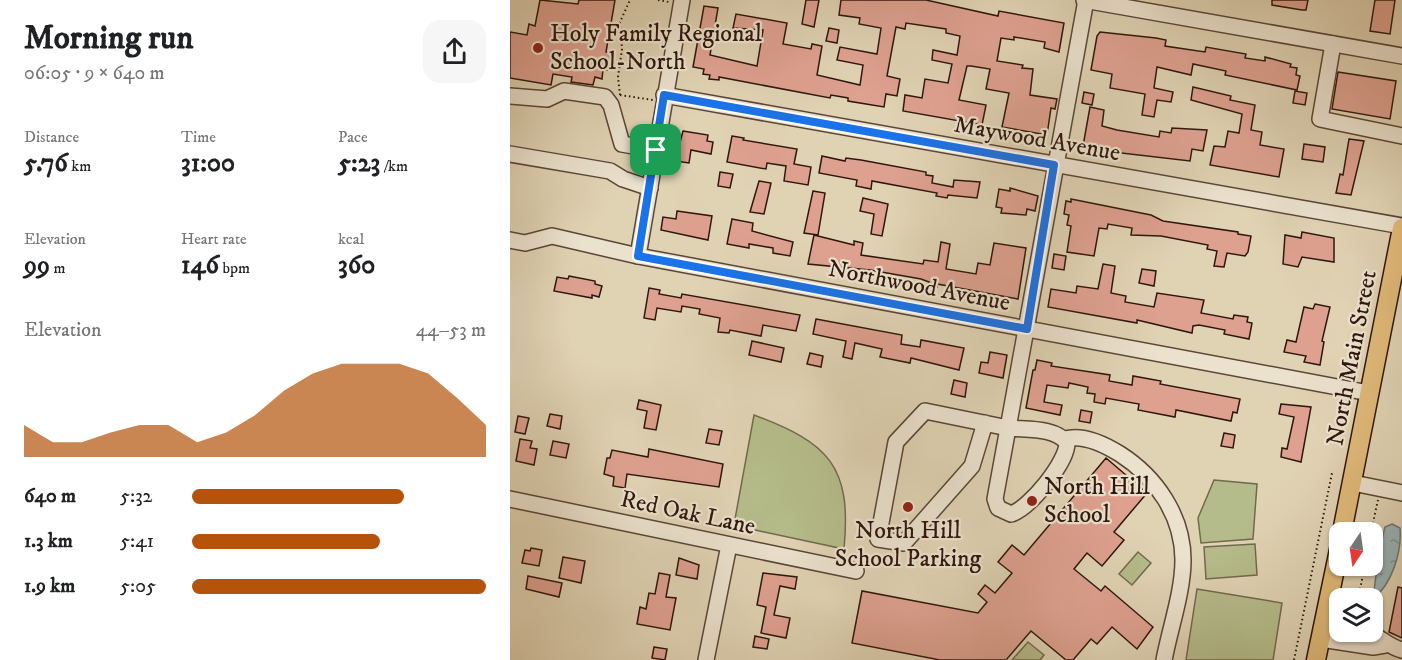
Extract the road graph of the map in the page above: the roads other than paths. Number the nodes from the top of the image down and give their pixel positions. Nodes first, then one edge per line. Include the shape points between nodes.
1 (1085, 0) edge
2 (677, 1) edge
3 (1333, 44) junction
4 (1402, 56) edge
5 (664, 95) junction
6 (510, 96) edge
7 (1402, 135) edge
8 (656, 150) junction
9 (510, 154) edge
10 (1054, 165) junction
11 (650, 188) junction
12 (1402, 227) edge
13 (510, 240) edge
14 (638, 256) junction
15 (1027, 329) junction
16 (1369, 393) junction
17 (985, 423) junction
18 (1008, 428) junction
19 (1065, 439) junction
20 (1351, 490) junction
21 (1401, 496) edge
22 (510, 499) edge
23 (1344, 522) edge
24 (729, 544) junction
25 (856, 571) dead end
26 (1329, 625) edge
27 (1321, 639) junction
28 (1383, 642) edge
29 (1385, 645) junction
30 (1402, 650) edge
31 (706, 660) edge
32 (1164, 660) edge
33 (1316, 660) edge

1 - 3 street
1 - 10 street
2 - 5 street
3 - 4 street
3 - 7 street via 1320,119
5 - 8 street
5 - 10 street, Maywood Avenue
6 - 8 street via 547,99 564,91 605,97 611,105 621,144
8 - 11 street
9 - 11 street via 610,171
10 - 12 street, Maywood Avenue
10 - 15 street
11 - 14 street
12 - 16 main road, North Main Street
13 - 14 street, Northwood Avenue via 525,243 552,236
14 - 15 street, Northwood Avenue
15 - 16 street, Northwood Avenue
15 - 18 street
16 - 20 main road, North Main Street
17 - 17 street via 972,466 903,543 878,539 896,442 925,411
17 - 18 street
18 - 19 street via 1054,433
18 - 19 street via 995,499 998,508 1011,514 1023,509 1063,462
19 - 32 street via 1077,436 1110,448 1142,467 1161,491 1178,524 1183,561
20 - 21 street via 1380,489
20 - 23 main road, North Main Street
22 - 24 street, Red Oak Lane
24 - 25 street, Red Oak Lane
24 - 31 street
26 - 27 main road
27 - 29 street via 1373,647
27 - 33 main road
28 - 29 street
29 - 30 street

